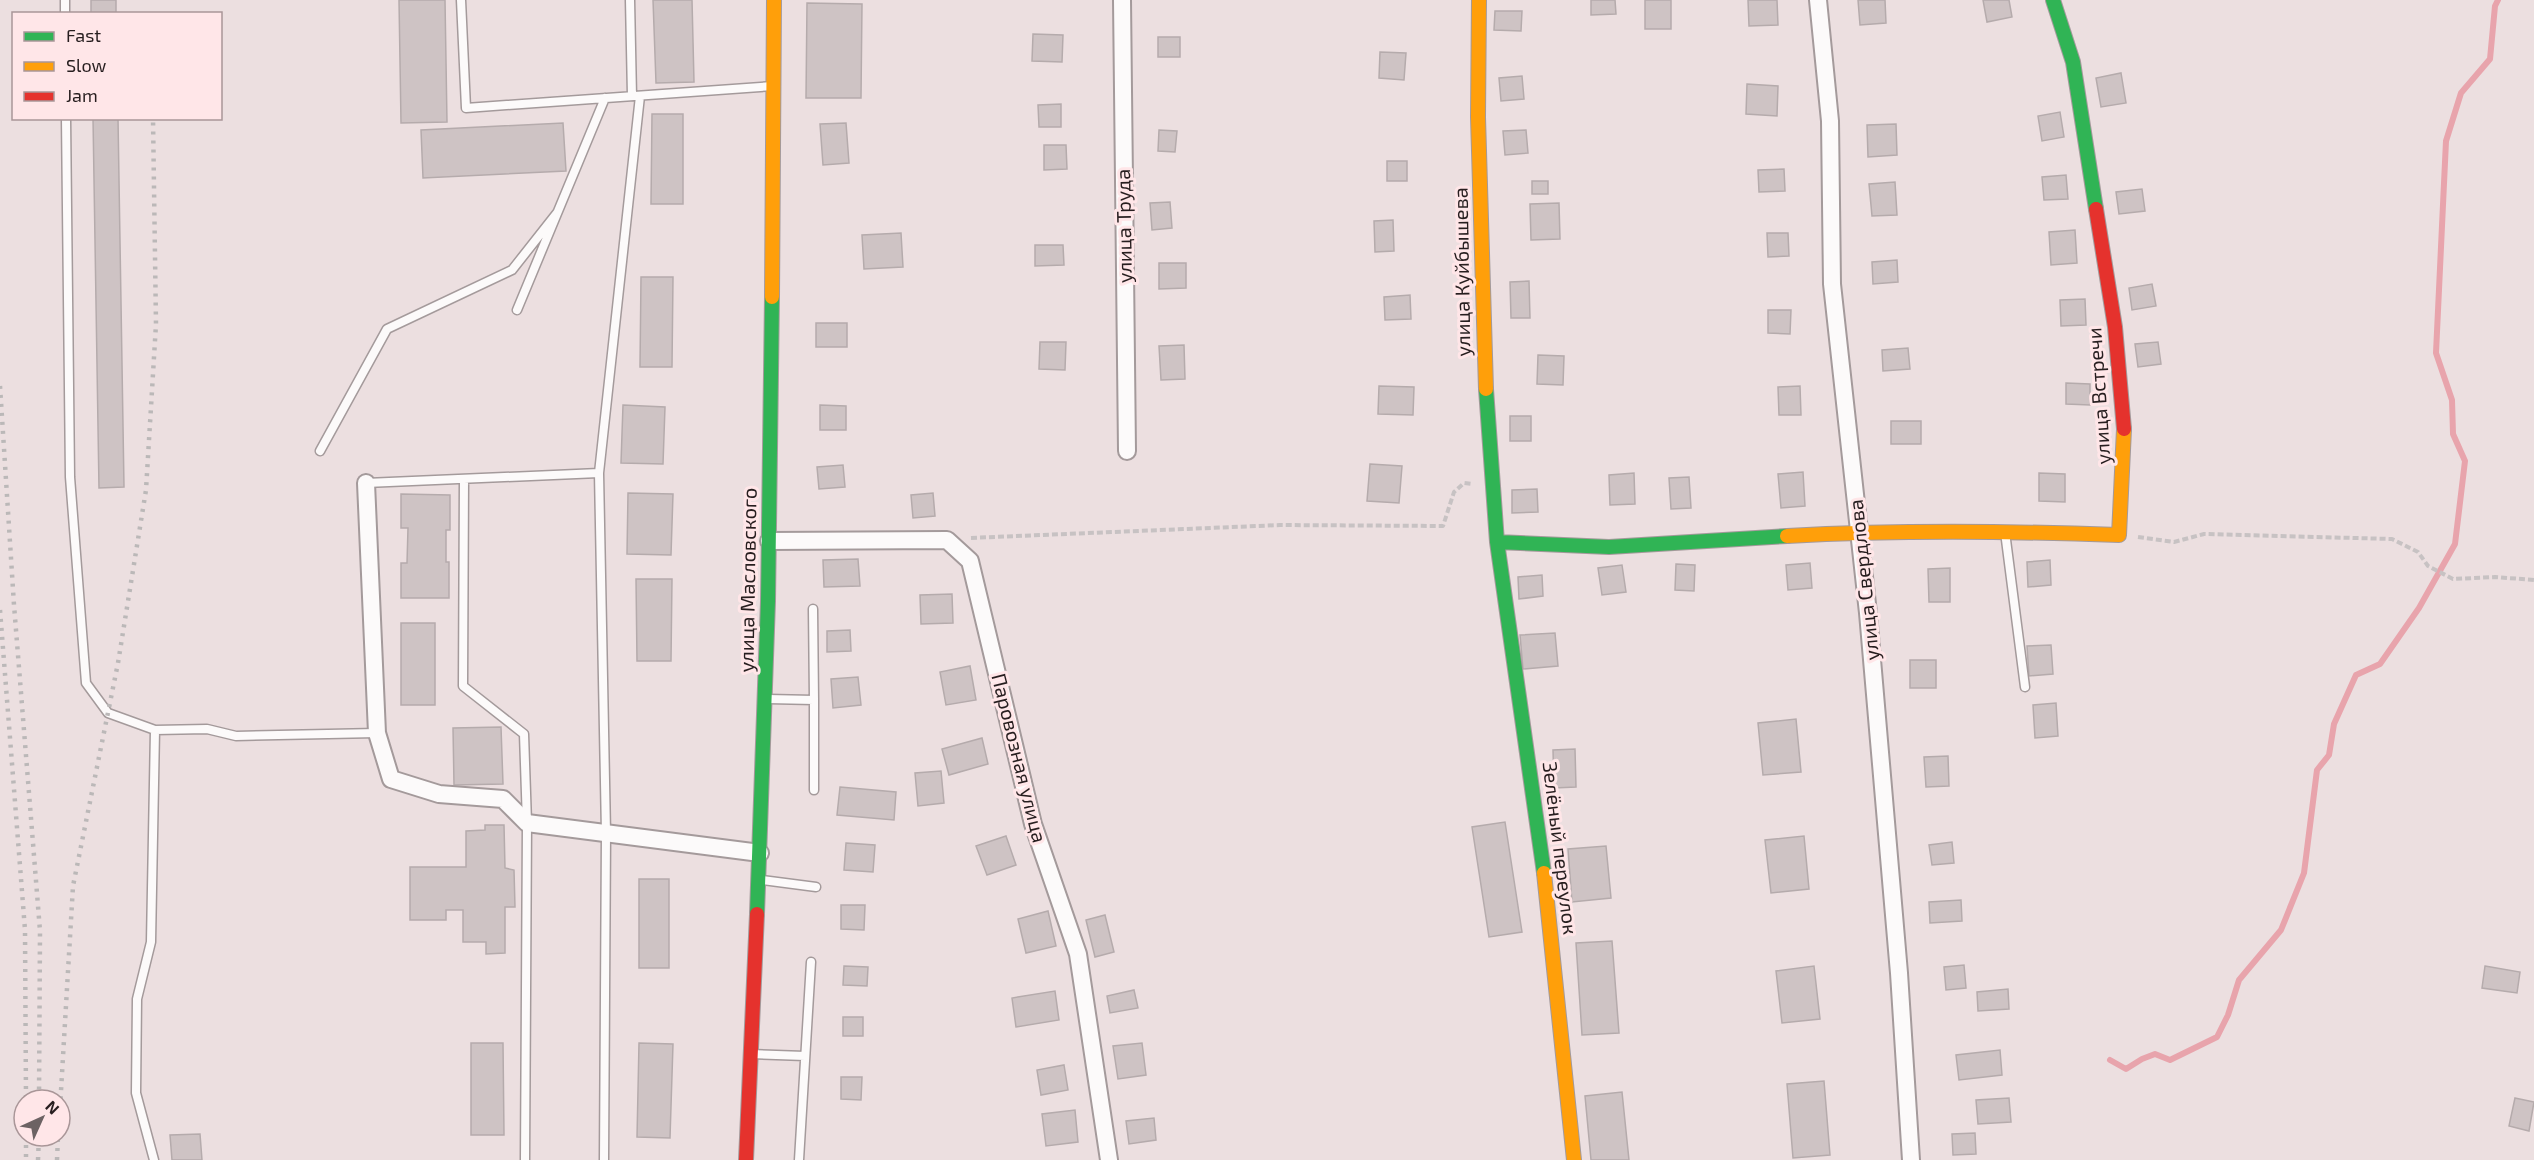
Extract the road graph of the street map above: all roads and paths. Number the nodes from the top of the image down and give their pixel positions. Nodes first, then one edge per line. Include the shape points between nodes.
1 (461, 0) edge
2 (630, 0) edge
3 (774, 0) edge
4 (1122, 0) edge
5 (1479, 0) edge
6 (1818, 0) edge
7 (2053, 0) edge
8 (775, 86) junction
9 (636, 96) junction
10 (605, 98) junction
11 (66, 120) edge
12 (557, 213) junction
13 (517, 310) dead end
14 (320, 451) dead end
15 (1127, 451) dead end
16 (599, 473) junction
17 (464, 479) junction
18 (366, 483) joint
19 (1492, 488) junction
20 (2005, 531) junction
21 (1858, 532) junction
22 (2119, 535) junction
23 (946, 540) junction
24 (769, 541) junction
25 (1497, 542) junction
26 (2534, 580) edge
27 (813, 609) dead end
28 (2025, 687) dead end
29 (765, 699) junction
30 (814, 700) junction
31 (155, 730) junction
32 (377, 733) junction
33 (814, 790) dead end
34 (526, 822) junction
35 (606, 833) junction
36 (760, 853) junction
37 (759, 879) junction
38 (816, 887) dead end
39 (811, 963) dead end
40 (751, 1054) junction
41 (805, 1056) junction
42 (154, 1160) edge
43 (525, 1160) edge
44 (604, 1160) edge
45 (746, 1160) edge
46 (799, 1160) edge
47 (1109, 1160) edge
48 (1574, 1160) edge
49 (1911, 1160) edge

1 - 10 lane via 466,108
2 - 9 lane
3 - 8 street, улица Масловского
4 - 15 street, улица Труда
5 - 19 street, улица Куйбышева via 1484,366
6 - 21 street, улица Свердлова via 1830,121 1832,284
7 - 22 street, улица Встречи via 2073,62 2115,327 2125,442
8 - 9 lane
8 - 24 street, улица Масловского
9 - 10 lane
9 - 16 lane
10 - 12 lane
11 - 31 lane via 70,477 86,683 108,713
12 - 13 lane
12 - 14 lane via 512,270 387,329
16 - 17 lane
16 - 35 lane
17 - 18 lane
17 - 34 lane via 464,686 524,734
18 - 32 street
19 - 23 path via 1464,483 1455,492 1443,526 1280,525
19 - 25 street, улица Куйбышева
20 - 21 street
20 - 22 street
20 - 28 lane
21 - 25 street via 1609,547
21 - 49 street, улица Свердлова via 1899,973
22 - 26 path via 2174,542 2204,534 2392,539 2418,552 2428,566 2453,579
23 - 24 street
23 - 47 street, Паровозная улица via 970,561 1033,824 1078,954
24 - 29 street, улица Масловского
25 - 48 street, Зелёный переулок via 1541,843
27 - 30 lane
29 - 30 lane
29 - 36 street, улица Масловского
30 - 33 lane
31 - 32 lane via 207,729 236,736
31 - 42 lane via 151,942 137,999 136,1093
32 - 34 street via 391,778 439,794 503,799
34 - 35 street
34 - 43 lane
35 - 36 street
35 - 44 lane
36 - 37 street, улица Масловского
37 - 38 lane
37 - 40 street, улица Масловского
39 - 41 lane
40 - 41 lane
40 - 45 street, улица Масловского
41 - 46 lane

